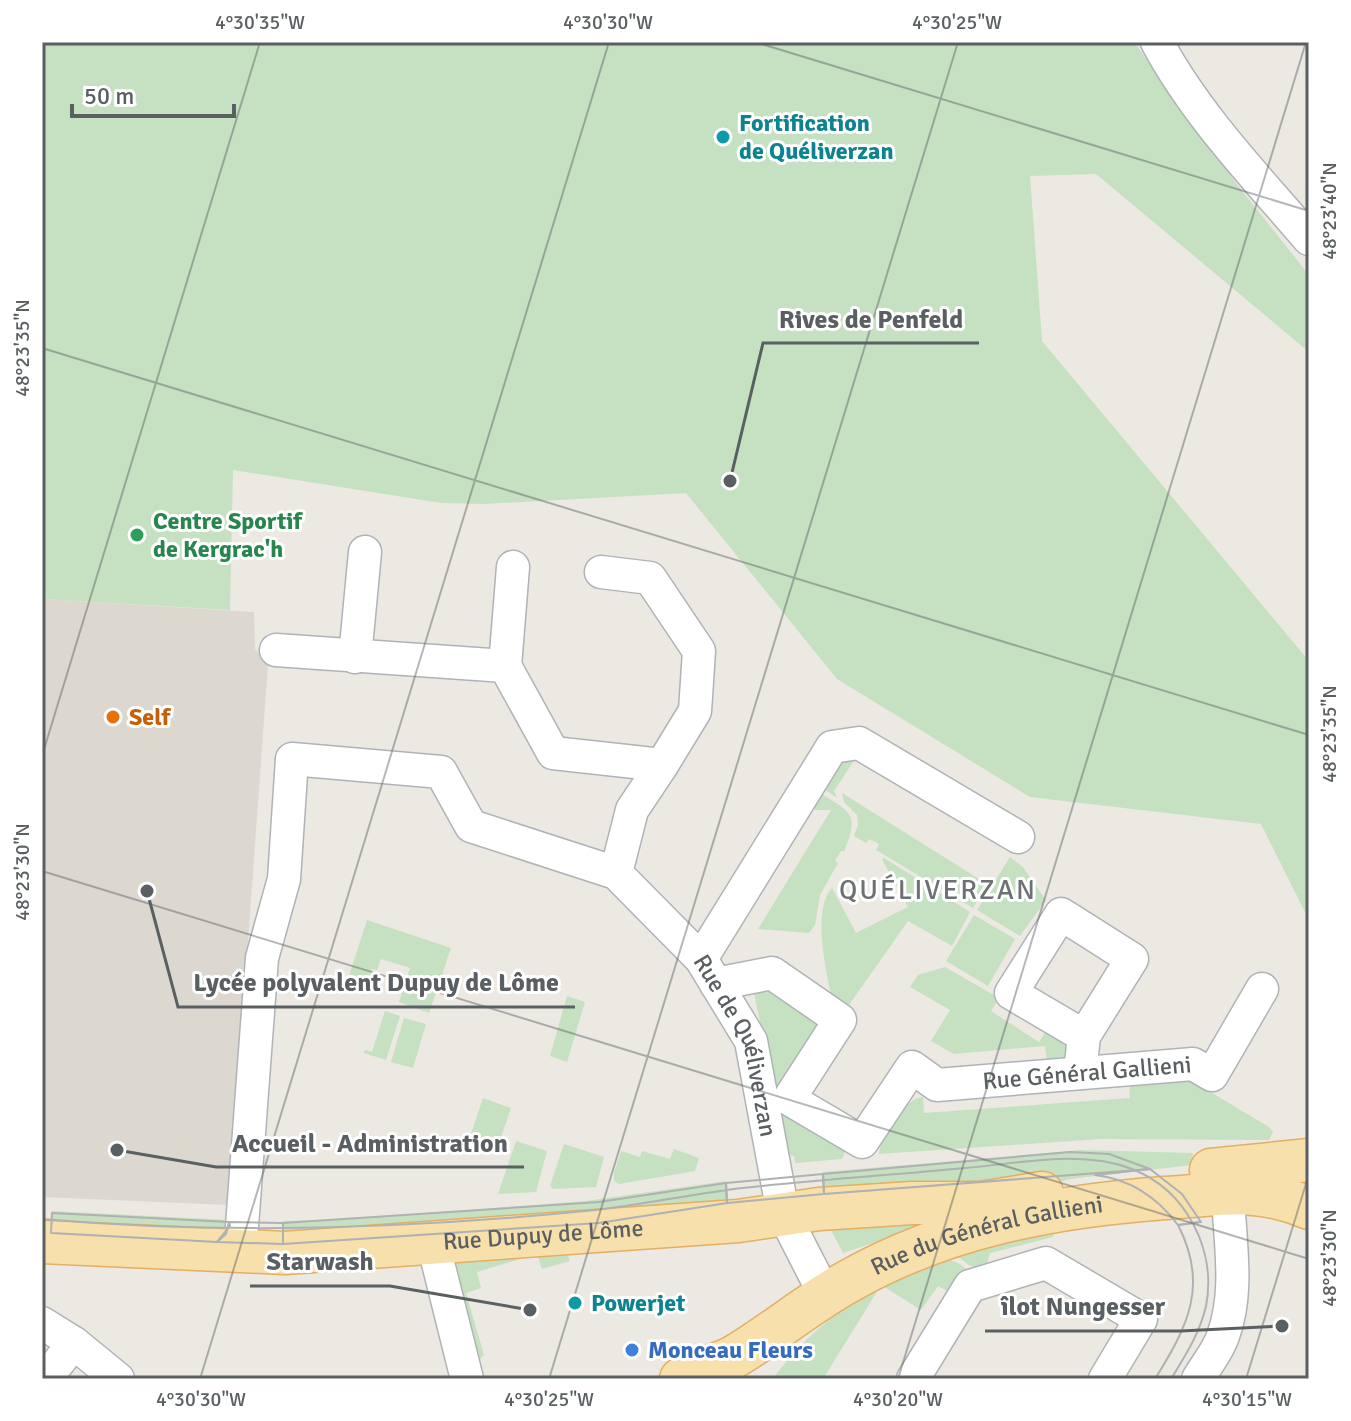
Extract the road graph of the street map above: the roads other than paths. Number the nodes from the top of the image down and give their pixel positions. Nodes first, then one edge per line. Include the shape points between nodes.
1 (1157, 42) edge
2 (1309, 239) edge
3 (365, 552) dead end
4 (513, 567) dead end
5 (601, 572) dead end
6 (276, 650) dead end
7 (355, 657) junction
8 (505, 666) junction
9 (662, 765) junction
10 (1018, 837) dead end
11 (616, 873) junction
12 (709, 972) junction
13 (1262, 989) dead end
14 (1084, 1036) dead end
15 (1080, 1073) junction
16 (1309, 1160) edge
17 (1309, 1182) edge
18 (1228, 1192) junction
19 (1042, 1193) junction
20 (1309, 1197) edge
21 (1309, 1208) edge
22 (783, 1213) junction
23 (42, 1242) edge
24 (433, 1243) junction
25 (240, 1253) junction
26 (820, 1287) junction
27 (42, 1323) edge
28 (74, 1343) junction
29 (741, 1368) edge
30 (687, 1375) edge
31 (45, 1379) edge
32 (118, 1379) edge
33 (467, 1379) edge
34 (913, 1379) edge
35 (1105, 1379) edge
36 (1198, 1379) edge

1 - 2 street via 1221,136
3 - 7 street
4 - 8 street
5 - 9 street via 650,578 699,651 695,711
6 - 7 street
7 - 8 street
8 - 9 street via 553,753
9 - 11 street via 632,810
10 - 12 street, Rue de Quéliverzan via 859,743 832,747
11 - 12 street
11 - 25 street via 471,826 441,772 292,759 284,879 262,958
12 - 15 street, Rue Général Gallieni via 772,973 840,1020 789,1099 862,1142 912,1067 937,1085
12 - 22 street, Rue de Quéliverzan via 751,1041
13 - 15 street, Rue Général Gallieni via 1212,1075 1193,1064
14 - 15 street
16 - 19 main road, Rue du Général Gallieni via 1111,1180
17 - 20 main road
18 - 21 main road, Rue du Général Gallieni via 1268,1195
18 - 26 main road, Rue du Général Gallieni via 1091,1204 989,1224
18 - 36 street via 1230,1314
19 - 22 main road, Rue Dupuy de Lôme via 981,1203
19 - 26 main road, Rue du Général Gallieni via 881,1244
22 - 24 main road, Rue Dupuy de Lôme via 738,1221
22 - 26 street, Rue de Quéliverzan
23 - 25 main road, Rue Dupuy de Lôme
24 - 25 main road, Rue Dupuy de Lôme
24 - 33 street
26 - 29 main road, Rue du Général Gallieni
26 - 30 main road, Rue du Général Gallieni via 781,1299 704,1356
27 - 28 street
28 - 31 street
28 - 32 street
29 - 30 main road, Rue du Général Gallieni
34 - 35 street via 970,1286 1046,1263 1141,1319

